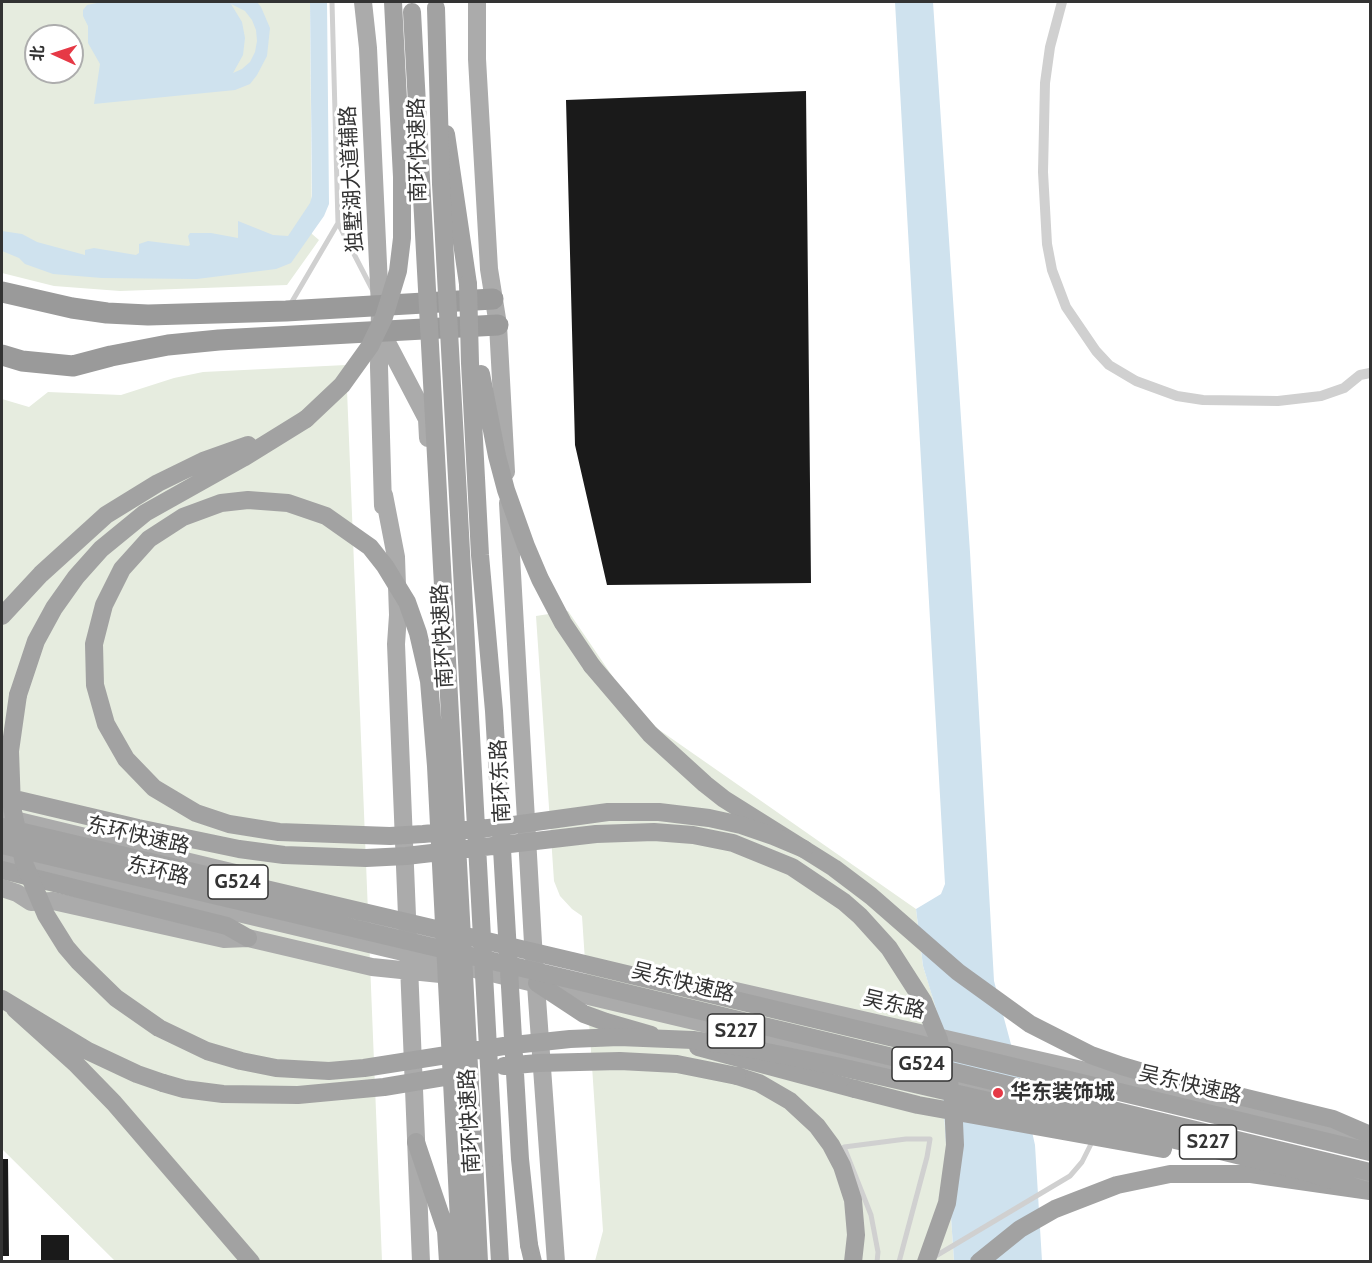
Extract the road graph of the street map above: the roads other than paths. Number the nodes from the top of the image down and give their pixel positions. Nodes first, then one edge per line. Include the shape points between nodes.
1 (332, 2) edge
2 (363, 2) edge
3 (371, 2) edge
4 (393, 2) edge
5 (472, 2) edge
6 (477, 2) edge
7 (1062, 2) edge
8 (435, 5) edge
9 (412, 7) edge
10 (368, 48) junction
11 (477, 59) junction
12 (440, 95) junction
13 (338, 223) junction
14 (468, 284) junction
15 (2, 292) edge
16 (493, 299) junction
17 (380, 307) junction
18 (286, 311) junction
19 (498, 325) junction
20 (381, 332) junction
21 (2, 355) edge
22 (1371, 373) edge
23 (289, 430) junction
24 (2, 616) edge
25 (2, 796) edge
26 (2, 817) edge
27 (2, 827) edge
28 (2, 845) edge
29 (804, 849) junction
30 (2, 858) edge
31 (2, 870) edge
32 (2, 888) edge
33 (407, 913) junction
34 (452, 924) junction
35 (248, 938) junction
36 (474, 938) joint
37 (533, 943) junction
38 (474, 957) joint
39 (409, 962) junction
40 (454, 964) junction
41 (537, 983) junction
42 (8, 1004) edge
43 (1119, 1079) junction
44 (1104, 1117) junction
45 (1371, 1135) edge
46 (1371, 1141) edge
47 (416, 1142) junction
48 (1371, 1152) edge
49 (1303, 1171) junction
50 (1371, 1172) edge
51 (1368, 1188) edge
52 (931, 1259) edge
53 (252, 1262) edge
54 (421, 1262) edge
55 (448, 1262) edge
56 (461, 1262) edge
57 (479, 1262) edge
58 (500, 1262) edge
59 (532, 1262) edge
60 (556, 1262) edge
61 (853, 1262) edge
62 (877, 1262) edge
63 (899, 1262) edge
64 (918, 1262) edge
65 (979, 1262) edge

1 - 13 lane
2 - 10 main road, 独墅湖大道辅路
3 - 10 main road, 独墅湖大道辅路
4 - 23 highway, bridge via 402,214 394,286 377,332 352,373 319,408
5 - 11 main road
6 - 11 main road
7 - 22 street via 1045,83 1046,235 1061,297 1091,346 1109,365 1136,381 1177,396 1203,400 1278,401 1321,396 1338,392 1360,375
8 - 12 highway, 南环快速路, bridge
9 - 57 highway, 南环快速路, bridge
10 - 17 main road, 独墅湖大道辅路
11 - 16 main road
12 - 14 highway, bridge
12 - 58 highway, 南环快速路, bridge via 442,208
13 - 17 lane
13 - 18 lane
14 - 29 highway, bridge via 490,428 506,490 533,563 563,623 611,691 650,734 724,798
14 - 59 highway, bridge via 480,555 494,711 520,1159
15 - 18 highway via 107,313
16 - 17 highway
16 - 19 main road, 南环东路
17 - 18 highway
17 - 20 main road
19 - 20 highway
19 - 37 main road, 南环东路
20 - 21 highway via 168,345 73,366
20 - 33 main road via 385,597 396,644
20 - 34 main road via 427,419
23 - 24 highway via 203,461 134,496 76,541
23 - 49 highway, bridge via 153,508 101,549 54,608 23,676 14,713 9,770 24,863 46,915 66,947 130,1009 175,1037 224,1057 311,1071 364,1068 570,1039 644,1037 717,1043 1134,1130
25 - 52 highway, bridge via 138,828 284,855 406,856 596,834 654,832 733,843 792,867 844,902 889,948 923,1001 939,1040 953,1100 955,1145 947,1203
26 - 33 main road, 东环路 / S227
27 - 36 highway, 东环快速路 / G524, bridge
28 - 38 highway, 东环快速路 / G524, bridge
29 - 45 highway via 871,896 975,984 1030,1024 1062,1041 1091,1055 1156,1076 1333,1119
29 - 56 highway, bridge via 741,825 659,812 608,812 499,827 444,832 434,833 412,835 390,836 279,832 229,824 196,813 165,796 135,769 112,736 98,698 94,658 100,618 115,580 130,558 160,531 195,511 234,501 274,501 314,511 356,536 385,566 407,602 425,659 436,766 436,777 438,813 439,825 440,837
30 - 39 main road, 东环路 / S227
31 - 35 highway via 227,926
32 - 35 main road via 31,902 53,901 224,939
33 - 34 main road, 吴东路 / S227
33 - 39 main road
34 - 37 main road, 吴东路 / S227
34 - 40 main road
35 - 39 main road via 372,966
36 - 48 highway, 吴东快速路 / G524, bridge
37 - 41 main road, 南环东路
37 - 43 main road, 吴东路 / S227
38 - 50 highway, 吴东快速路 / G524, bridge
39 - 40 main road, S227
39 - 41 main road
39 - 47 main road
40 - 41 main road, S227
41 - 44 main road, S227
41 - 49 highway, bridge via 584,1014 606,1022 918,1105
41 - 60 main road, 南环东路
42 - 53 highway via 114,1103
42 - 61 highway, bridge via 88,1051 137,1074 184,1089 223,1094 332,1094 505,1066 583,1061 677,1064 737,1076 759,1083 790,1101 831,1145 853,1200
43 - 44 lane
43 - 46 main road, 吴东路 / S227
44 - 51 main road, S227
44 - 52 lane via 1082,1162 1070,1176
47 - 54 main road
47 - 55 highway via 446,1231
49 - 51 highway, bridge
51 - 65 highway, bridge via 1251,1174 1184,1173 1148,1178 1043,1214
52 - 64 lane
62 - 63 lane via 871,1215 844,1147 930,1139

